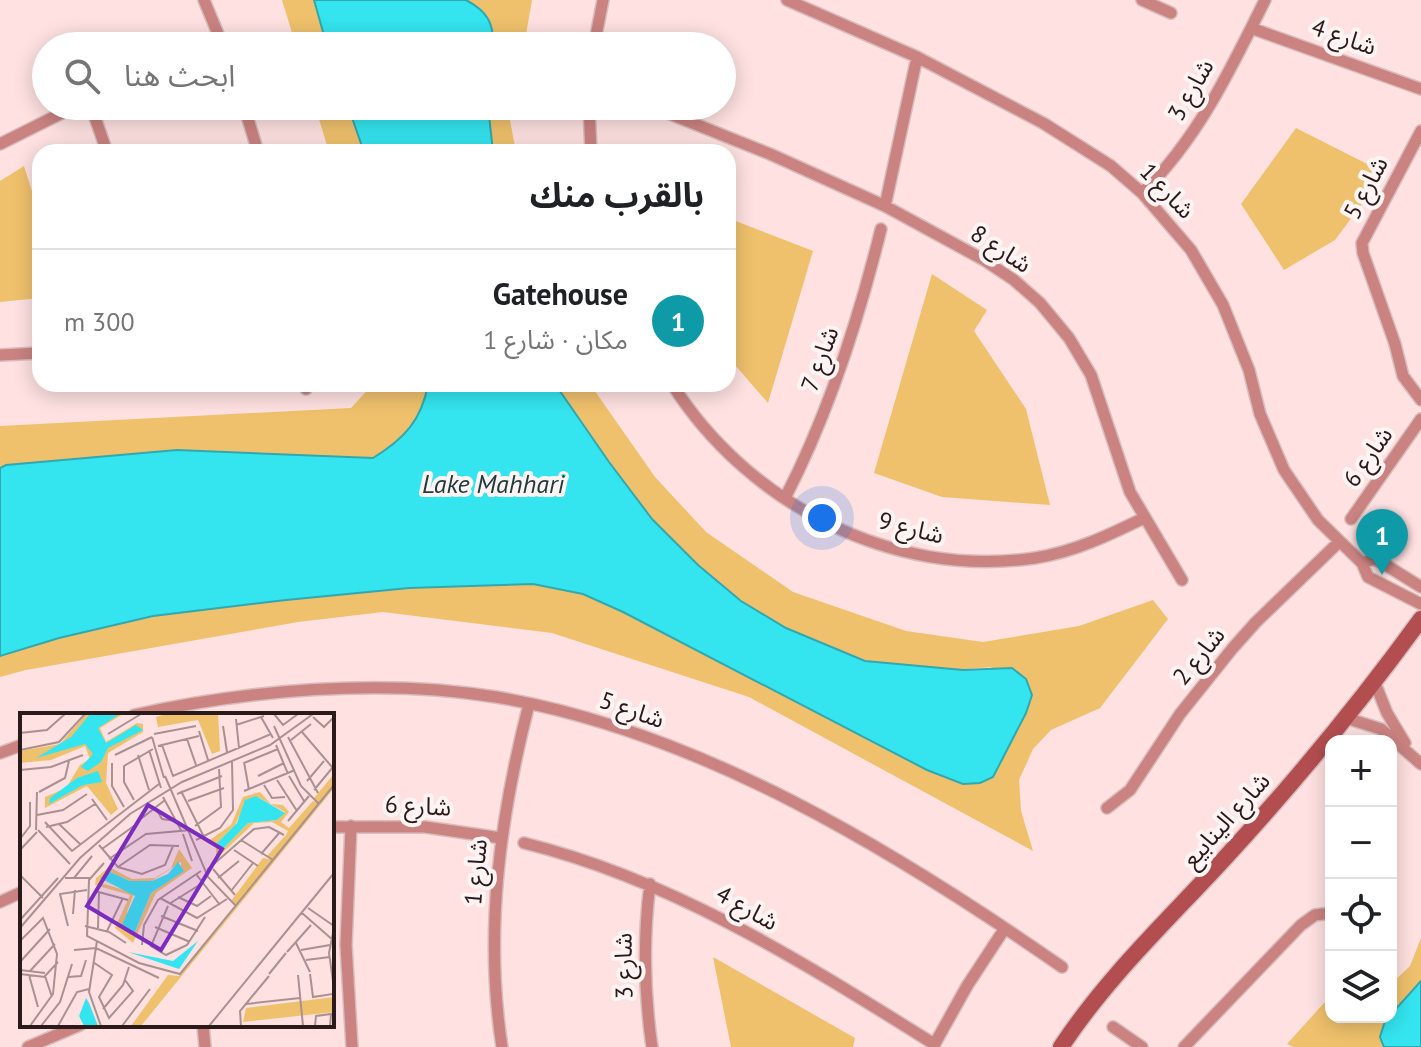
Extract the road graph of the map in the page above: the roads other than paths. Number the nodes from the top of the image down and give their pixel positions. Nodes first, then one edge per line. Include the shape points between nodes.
1 (204, 0) edge
2 (603, 0) edge
3 (787, 0) edge
4 (1142, 0) edge
5 (1265, 0) edge
6 (1171, 13) dead end
7 (1251, 28) junction
8 (217, 32) edge
9 (597, 32) edge
10 (917, 57) junction
11 (1421, 89) edge
12 (48, 120) edge
13 (96, 120) edge
14 (248, 120) edge
15 (590, 120) edge
16 (685, 120) edge
17 (1421, 131) edge
18 (0, 144) edge
19 (104, 144) edge
20 (256, 144) edge
21 (591, 144) edge
22 (1142, 193) junction
23 (885, 206) junction
24 (881, 229) dead end
25 (32, 353) edge
26 (0, 355) edge
27 (678, 392) edge
28 (1421, 400) edge
29 (1421, 419) edge
30 (785, 498) junction
31 (1144, 518) junction
32 (1351, 519) dead end
33 (1339, 542) junction
34 (1362, 563) junction
35 (1182, 580) dead end
36 (1421, 587) edge
37 (1421, 604) edge
38 (1421, 619) edge
39 (1375, 683) junction
40 (529, 704) junction
41 (146, 713) edge
42 (1346, 718) junction
43 (20, 746) edge
44 (0, 753) edge
45 (1419, 762) edge
46 (1107, 808) dead end
47 (351, 826) junction
48 (334, 827) edge
49 (501, 838) junction
50 (524, 843) dead end
51 (650, 884) junction
52 (20, 893) edge
53 (0, 902) edge
54 (1325, 914) edge
55 (1005, 928) junction
56 (1062, 967) dead end
57 (75, 1027) edge
58 (203, 1027) edge
59 (1113, 1027) dead end
60 (934, 1046) edge
61 (28, 1047) edge
62 (205, 1047) edge
63 (352, 1047) edge
64 (502, 1047) edge
65 (652, 1047) edge
66 (1061, 1047) edge
67 (1142, 1047) edge
68 (1184, 1047) edge

1 - 8 street
2 - 9 street
3 - 10 street, شارع 1
4 - 6 street
5 - 7 street, شارع 3
7 - 11 street, شارع 4
7 - 22 street, شارع 3 via 1192,135
10 - 22 street, شارع 1 via 1078,143
10 - 23 street
12 - 18 street
13 - 19 street
14 - 20 street
15 - 21 street
16 - 23 street, شارع 8
17 - 28 street, شارع 5 via 1362,243 1403,376
22 - 33 street, شارع 1 via 1168,220 1211,283 1234,327 1278,456 1300,495
23 - 31 street, شارع 8 via 984,260 1040,303 1091,375 1119,465
24 - 30 street, شارع 7 via 841,367
25 - 26 street
27 - 30 street, شارع 9 via 734,459
29 - 32 street, شارع 6
30 - 31 street, شارع 9 via 870,541 971,562 1038,558
31 - 35 street, شارع 8
33 - 34 street, شارع 1
33 - 46 street, شارع 2 via 1232,649 1180,714 1130,790
34 - 36 street, شارع 1 via 1374,559
34 - 37 street, شارع 1 via 1371,579
38 - 39 street, شارع الينابيع
39 - 42 street, شارع الينابيع
39 - 45 street via 1388,717
40 - 41 street, شارع 5 via 393,689 325,690 253,695
40 - 49 street, شارع 1
40 - 55 street, شارع 5 via 623,728 727,771 853,835
42 - 45 street via 1381,729
42 - 66 street, شارع الينابيع via 1244,837 1133,954
43 - 44 street
47 - 48 street, شارع 6
47 - 49 street, شارع 6 via 425,827
47 - 63 street via 346,945
49 - 64 street, شارع 1 via 494,951
50 - 51 street, شارع 4
51 - 60 street, شارع 4 via 782,953
51 - 65 street, شارع 3 via 644,961
52 - 53 street
54 - 68 street via 1301,925
55 - 56 street, شارع 5
55 - 60 street
57 - 61 street
58 - 62 street
59 - 67 street

